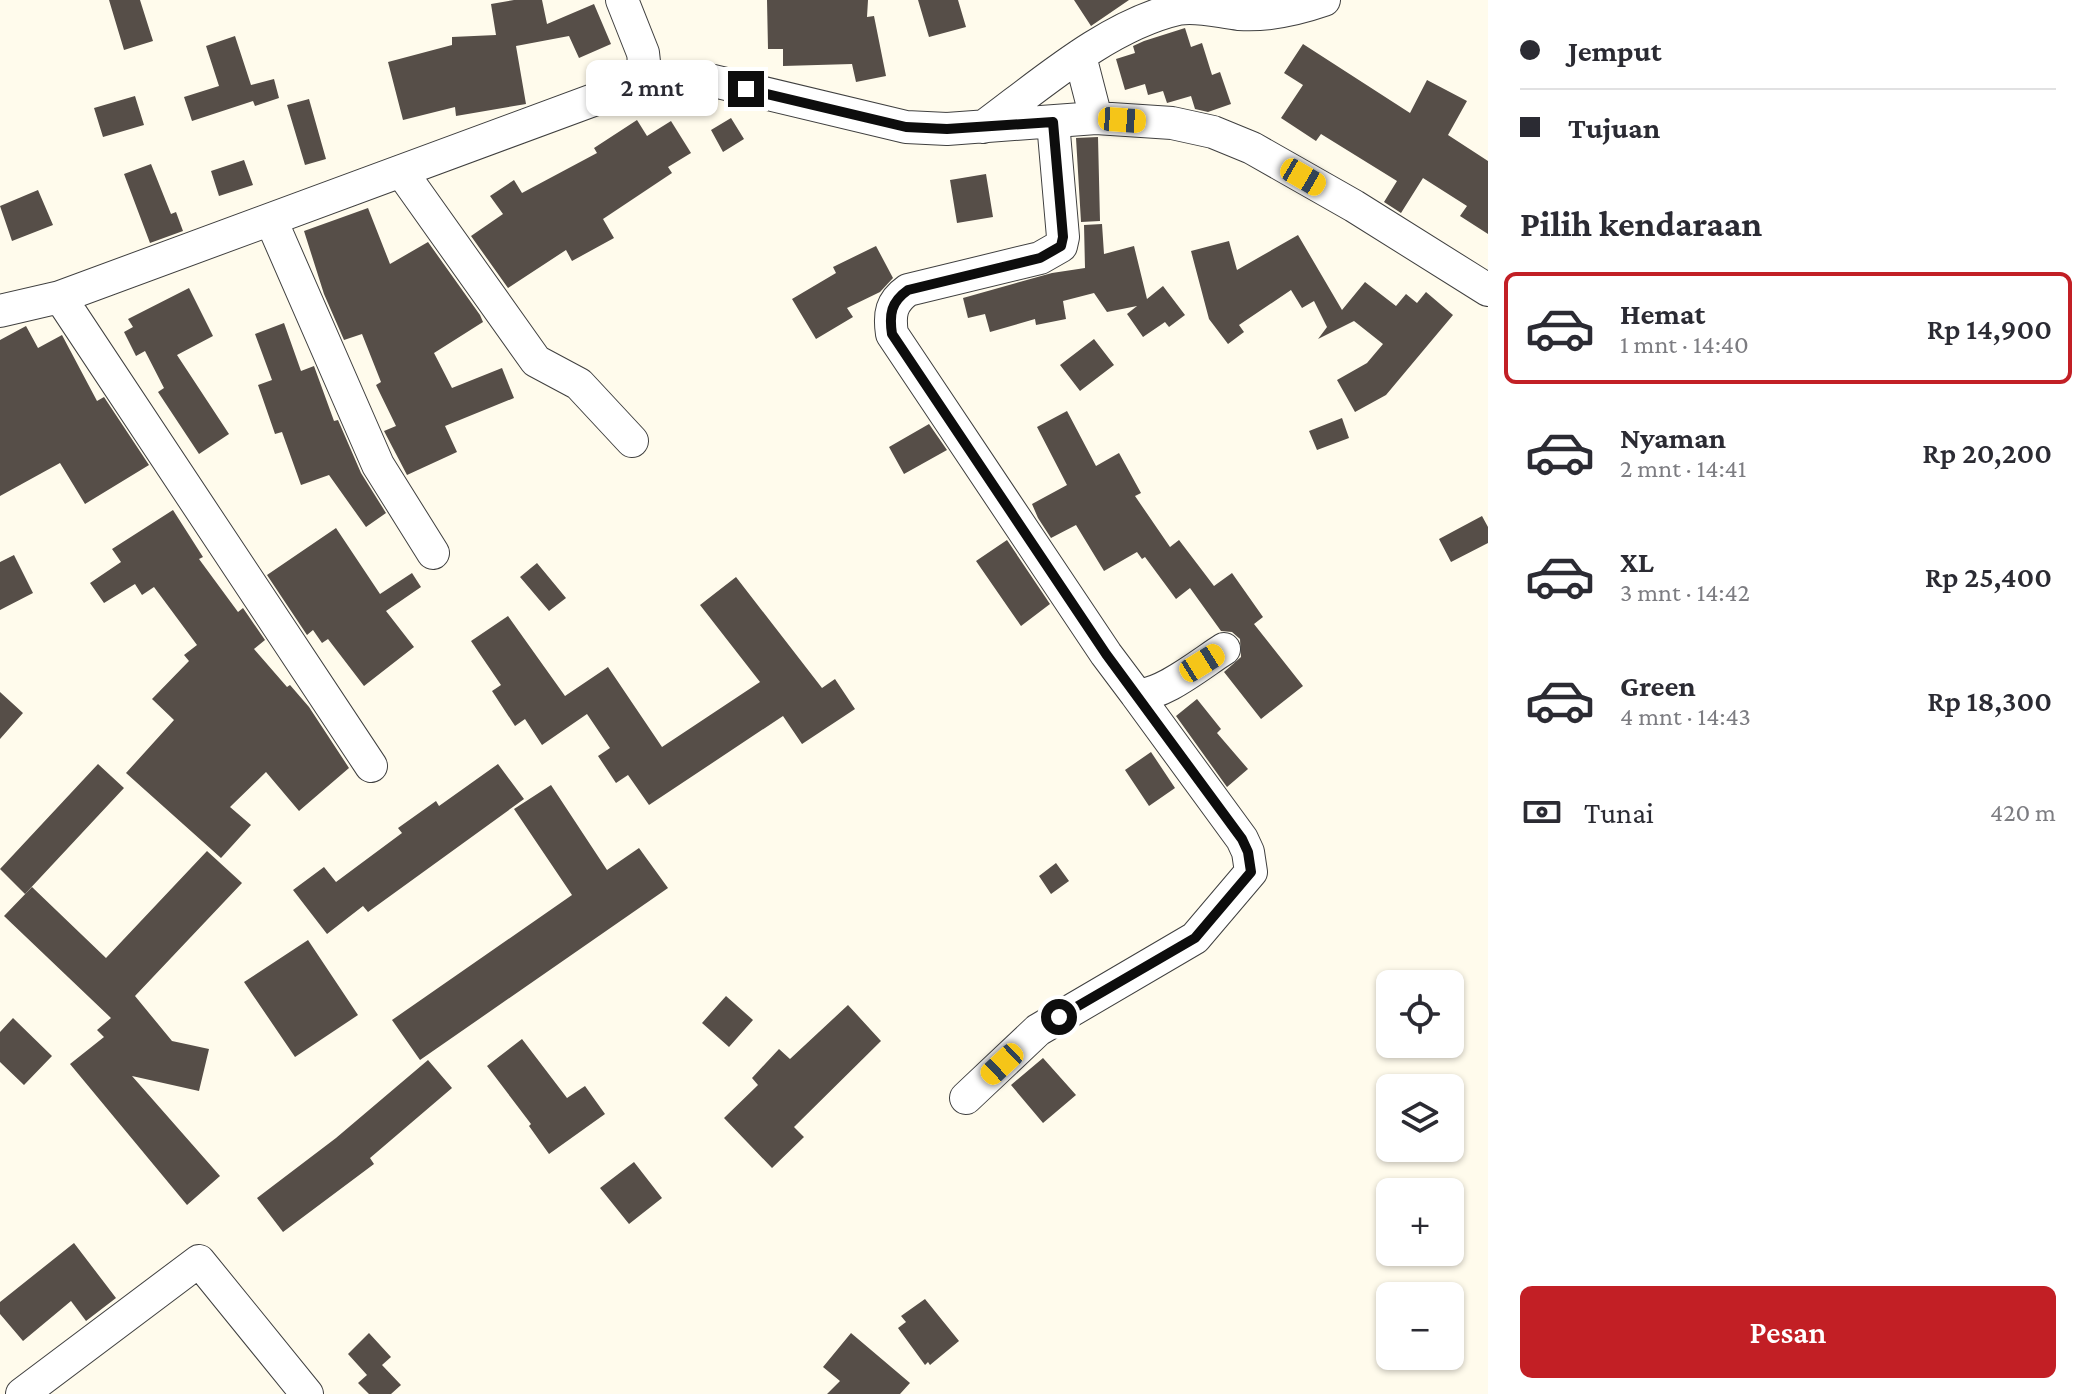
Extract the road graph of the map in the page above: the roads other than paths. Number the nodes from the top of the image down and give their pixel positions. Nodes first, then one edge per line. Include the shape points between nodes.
1 (622, 0) edge
2 (1324, 0) edge
3 (1080, 56) junction
4 (634, 85) junction
5 (1096, 118) junction
6 (1053, 122) junction
7 (983, 127) junction
8 (401, 171) junction
9 (271, 220) junction
10 (1488, 290) edge
11 (60, 297) junction
12 (0, 311) edge
13 (632, 441) dead end
14 (433, 553) dead end
15 (1224, 649) dead end
16 (1136, 694) junction
17 (371, 766) dead end
18 (966, 1098) dead end
19 (22, 1394) edge
20 (307, 1394) edge

1 - 4 street via 643,53
2 - 3 street via 1243,14 1181,8 1144,20
3 - 5 street
3 - 7 street
4 - 7 street via 701,78 906,127
4 - 8 street
5 - 6 street
5 - 10 street via 1172,123 1252,148
6 - 7 street
6 - 16 street via 1061,246 1040,258 908,290 898,297 889,318 892,334
8 - 9 street
8 - 13 street via 536,361 579,384
9 - 11 street
9 - 14 street via 378,465
11 - 12 street
11 - 17 street
15 - 16 street via 1158,690
16 - 18 street via 1242,839 1251,872 1195,938 1038,1030
19 - 20 street via 199,1261

